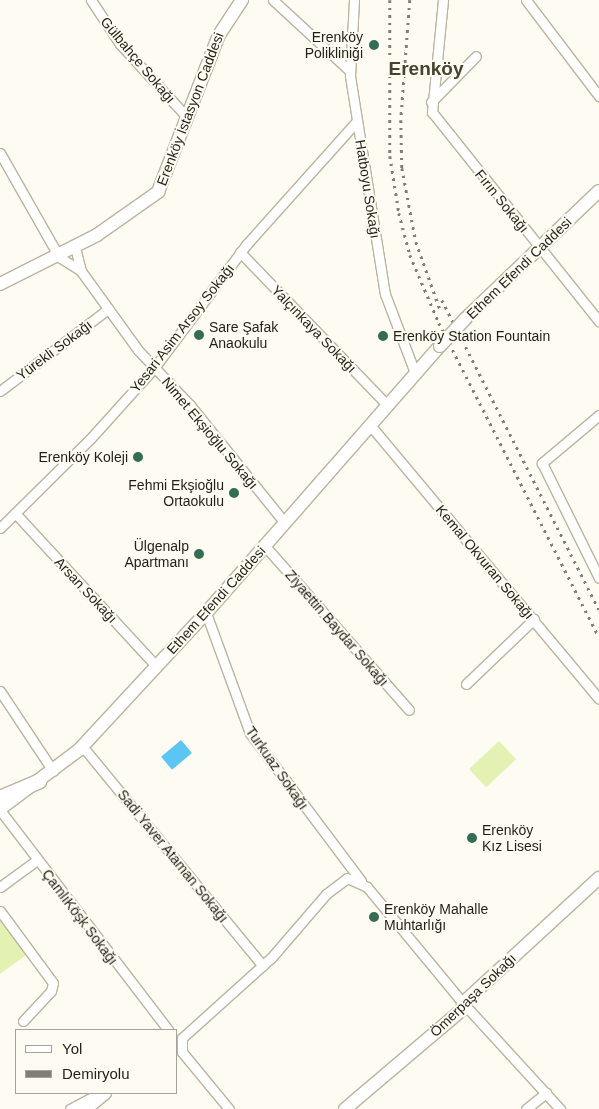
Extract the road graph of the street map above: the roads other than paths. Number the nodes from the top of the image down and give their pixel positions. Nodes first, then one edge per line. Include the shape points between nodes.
1 (91, 0) edge
2 (242, 0) edge
3 (273, 0) edge
4 (354, 0) edge
5 (443, 0) edge
6 (526, 0) edge
7 (476, 56) dead end
8 (350, 71) junction
9 (599, 96) edge
10 (431, 102) junction
11 (187, 117) junction
12 (357, 121) junction
13 (0, 154) edge
14 (599, 191) edge
15 (75, 247) junction
16 (539, 248) junction
17 (240, 252) junction
18 (58, 256) junction
19 (81, 271) junction
20 (0, 284) edge
21 (108, 310) junction
22 (599, 321) edge
23 (154, 368) junction
24 (415, 373) junction
25 (0, 391) edge
26 (387, 405) junction
27 (599, 415) edge
28 (370, 425) junction
29 (15, 513) junction
30 (284, 523) junction
31 (0, 528) edge
32 (265, 546) junction
33 (599, 578) edge
34 (206, 613) junction
35 (534, 618) junction
36 (157, 667) junction
37 (466, 684) dead end
38 (0, 691) edge
39 (599, 700) edge
40 (409, 710) dead end
41 (83, 747) junction
42 (53, 771) junction
43 (40, 781) junction
44 (0, 798) edge
45 (0, 809) edge
46 (37, 860) junction
47 (599, 878) edge
48 (362, 882) junction
49 (0, 887) edge
50 (0, 911) edge
51 (263, 966) junction
52 (463, 1003) junction
53 (23, 1022) dead end
54 (164, 1028) edge
55 (189, 1028) junction
56 (178, 1031) edge
57 (178, 1051) edge
58 (186, 1056) junction
59 (546, 1093) junction
60 (102, 1094) edge
61 (103, 1094) edge
62 (103, 1094) edge
63 (70, 1109) edge
64 (84, 1109) edge
65 (94, 1109) edge
66 (229, 1109) edge
67 (345, 1109) edge
68 (526, 1109) edge
69 (560, 1109) edge

1 - 11 street, Gülbahçe Sokağı via 120,44
2 - 11 main road, Erenköy İstasyon Caddesi via 219,34
3 - 8 street
4 - 8 street, Hatboyu Sokağı
5 - 10 street
6 - 9 street
7 - 10 street
8 - 12 street, Hatboyu Sokağı
10 - 16 street, Fırın Sokağı via 435,117
11 - 15 main road, Erenköy İstasyon Caddesi via 158,192 119,222
12 - 17 street, Yesari Asim Arsoy Sokağı
12 - 24 street, Hatboyu Sokağı via 385,294
13 - 18 street
14 - 16 main road, Ethem Efendi Caddesi
15 - 18 main road, Erenköy İstasyon Caddesi
15 - 19 street, Nimet Ekşioğlu Sokağı
16 - 22 street, Fırın Sokağı
16 - 24 main road, Ethem Efendi Caddesi, bridge via 466,318
17 - 23 street, Yesari Asim Arsoy Sokağı
17 - 26 street, Yalçınkaya Sokağı
18 - 19 street, Nimet Ekşioğlu Sokağı
18 - 20 main road, Erenköy İstasyon Caddesi
19 - 21 street, Nimet Ekşioğlu Sokağı
21 - 23 street, Nimet Ekşioğlu Sokağı
21 - 25 street, Yürekli Sokağı
23 - 29 street, Yesari Asim Arsoy Sokağı via 90,439
23 - 30 street, Nimet Ekşioğlu Sokağı via 190,405
24 - 26 main road, Ethem Efendi Caddesi
26 - 28 main road, Ethem Efendi Caddesi
27 - 33 street via 542,463
28 - 30 main road, Ethem Efendi Caddesi
28 - 35 street, Kemal Okvuran Sokağı
29 - 31 street, Yesari Asim Arsoy Sokağı
29 - 36 street, Arsan Sokağı
30 - 32 main road, Ethem Efendi Caddesi
32 - 34 main road, Ethem Efendi Caddesi
32 - 40 street, Ziyaettin Baydar Sokağı
34 - 36 main road, Ethem Efendi Caddesi
34 - 48 street, Turkuaz Sokağı via 250,733
35 - 37 street
35 - 39 street, Kemal Okvuran Sokağı
36 - 41 main road, Ethem Efendi Caddesi
38 - 42 street
41 - 42 main road, Ethem Efendi Caddesi
41 - 51 street, Sadi Yaver Ataman Sokağı
42 - 43 main road, Ethem Efendi Caddesi
43 - 44 main road
43 - 45 main road, Ethem Efendi Caddesi
45 - 46 street, ÇamlıKöşk Sokağı
46 - 49 street
46 - 54 street, ÇamlıKöşk Sokağı
47 - 52 main road, Ömerpaşa Sokağı
48 - 51 street via 347,878 337,883
48 - 52 street, Turkuaz Sokağı
50 - 53 street via 53,983 52,992
51 - 55 street
52 - 59 street, Turkuaz Sokağı
52 - 67 main road, Ömerpaşa Sokağı via 464,1008
55 - 56 street
55 - 58 street via 180,1044
57 - 58 street
58 - 66 street
59 - 68 street
59 - 69 street, Turkuaz Sokağı
60 - 63 street
61 - 64 main road
62 - 65 street

